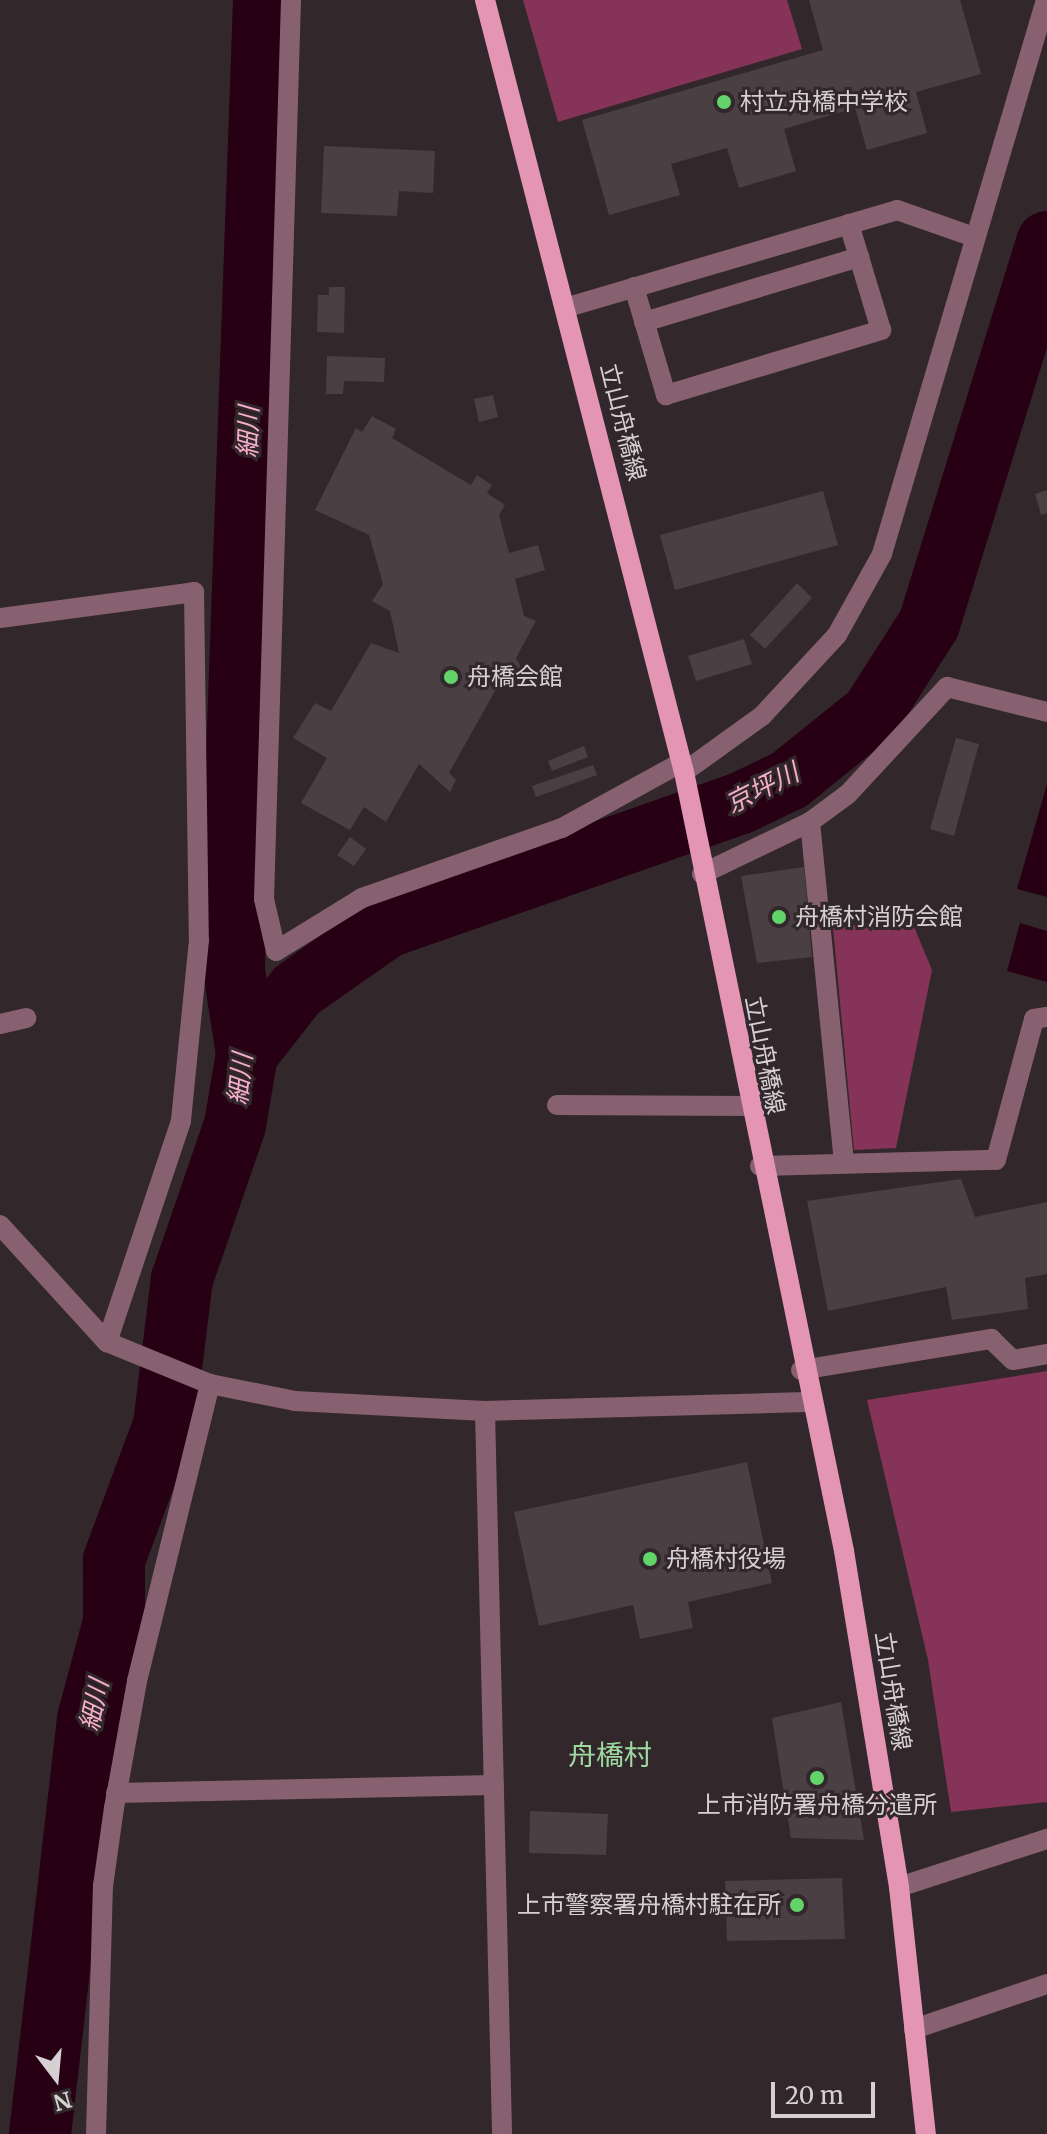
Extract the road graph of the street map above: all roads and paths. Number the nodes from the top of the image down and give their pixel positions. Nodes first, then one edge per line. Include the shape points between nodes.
1 (291, 0) edge
2 (485, 0) edge
3 (1046, 0) edge
4 (849, 224) junction
5 (974, 237) junction
6 (859, 257) junction
7 (634, 287) junction
8 (568, 307) junction
9 (644, 322) junction
10 (0, 618) edge
11 (1047, 712) edge
12 (683, 767) junction
13 (810, 822) junction
14 (702, 874) junction
15 (1047, 1017) edge
16 (26, 1018) dead end
17 (0, 1024) edge
18 (557, 1105) dead end
19 (749, 1106) junction
20 (844, 1160) junction
21 (760, 1166) junction
22 (0, 1225) edge
23 (107, 1342) junction
24 (1047, 1354) edge
25 (801, 1370) junction
26 (210, 1384) junction
27 (808, 1402) junction
28 (485, 1411) junction
29 (494, 1785) junction
30 (116, 1793) junction
31 (1047, 1839) edge
32 (899, 1887) junction
33 (1047, 1984) edge
34 (914, 2029) junction
35 (96, 2134) edge
36 (502, 2134) edge
37 (926, 2134) edge

1 - 12 street via 264,899 276,951 362,898 562,828
2 - 8 main road, 立山舟橋線
3 - 5 street
4 - 5 street via 897,210
4 - 6 street
4 - 7 street
5 - 12 street via 882,554 837,635 762,716
6 - 9 street
6 - 9 street via 881,330 666,395
7 - 8 street
7 - 9 street
8 - 12 main road, 立山舟橋線
10 - 23 street via 194,592 199,940 181,1121
11 - 13 street via 947,687 881,762
12 - 14 main road, 立山舟橋線
13 - 14 street
13 - 20 street
14 - 19 main road, 立山舟橋線
15 - 20 street via 1034,1019 996,1160
16 - 17 street
18 - 19 street
19 - 21 main road, 立山舟橋線
20 - 21 street
21 - 25 main road, 立山舟橋線
22 - 23 street
23 - 26 street
24 - 25 street via 1013,1360 991,1339
25 - 27 main road, 立山舟橋線
26 - 28 street via 295,1401
26 - 30 street
27 - 28 street
27 - 32 main road, 立山舟橋線 via 844,1551
28 - 29 street
29 - 30 street
29 - 36 street
30 - 35 street via 103,1886
31 - 32 street
32 - 34 main road, 立山舟橋線
33 - 34 street
34 - 37 main road, 立山舟橋線

